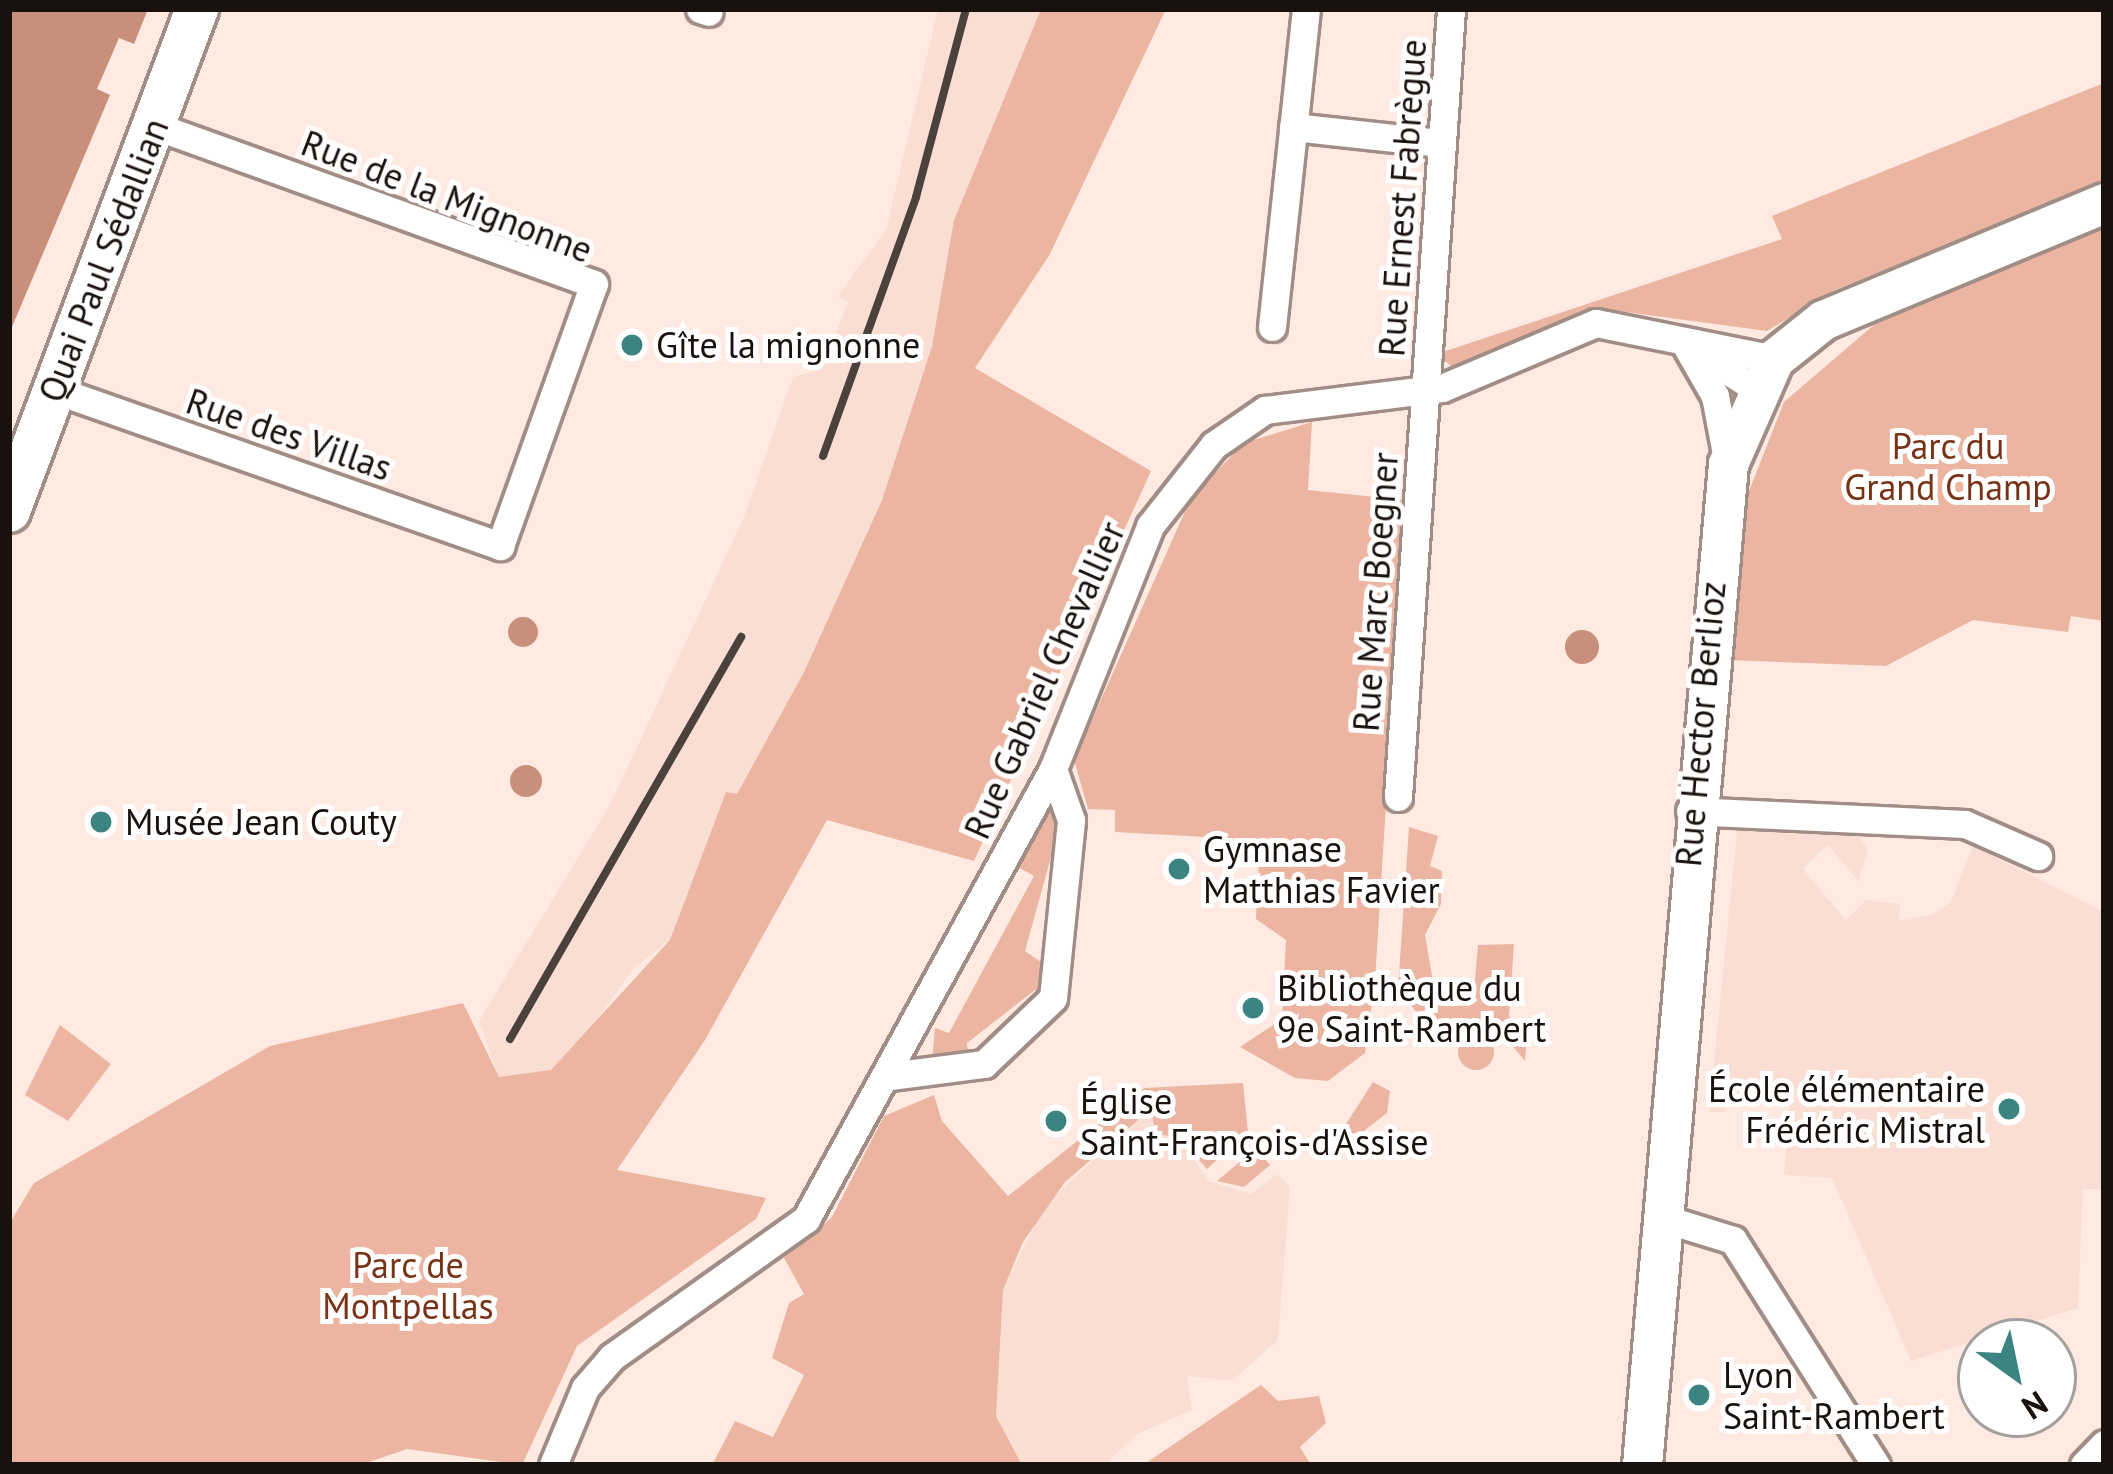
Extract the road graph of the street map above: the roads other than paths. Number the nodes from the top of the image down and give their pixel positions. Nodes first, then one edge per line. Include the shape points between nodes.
1 (196, 9) edge
2 (1306, 9) edge
3 (1451, 9) edge
4 (154, 127) junction
5 (1293, 127) junction
6 (1441, 143) junction
7 (2104, 203) edge
8 (1272, 327) dead end
9 (1684, 342) junction
10 (1766, 375) junction
11 (55, 391) junction
12 (1425, 392) junction
13 (1727, 464) junction
14 (9, 511) edge
15 (500, 546) joint
16 (1053, 769) junction
17 (1398, 797) dead end
18 (1690, 811) junction
19 (2038, 856) dead end
20 (890, 1076) junction
21 (1662, 1219) junction
22 (2104, 1444) edge
23 (554, 1465) edge
24 (1642, 1465) edge
25 (1876, 1465) edge
26 (2084, 1465) edge

1 - 4 main road, Quai Paul Sédallian
2 - 5 street
3 - 6 street, Rue Ernest Fabrègue
4 - 11 main road, Quai Paul Sédallian
4 - 15 street, Rue de la Mignonne via 594,284
5 - 6 street
5 - 8 street
6 - 12 street, Rue Ernest Fabrègue
7 - 10 street, Rue Hector Berlioz via 1823,320
9 - 10 street, Rue Gabriel Chevallier
9 - 12 street, Rue Gabriel Chevallier via 1596,322
9 - 13 street via 1714,396
10 - 13 street, Rue Hector Berlioz
11 - 14 main road, Quai Paul Sédallian
11 - 15 street, Rue des Villas
12 - 16 street, Rue Gabriel Chevallier via 1265,410 1214,445 1150,526
12 - 17 street, Rue Marc Boegner
13 - 18 street, Rue Hector Berlioz
16 - 20 street, Rue Gabriel Chevallier
16 - 20 street via 1071,820 1053,998 984,1064
18 - 19 street via 1965,824
18 - 21 street, Rue Hector Berlioz
20 - 23 street, Rue Gabriel Chevallier via 806,1219 611,1357 585,1388
21 - 24 street, Rue Hector Berlioz
21 - 25 street via 1733,1240
22 - 26 street

